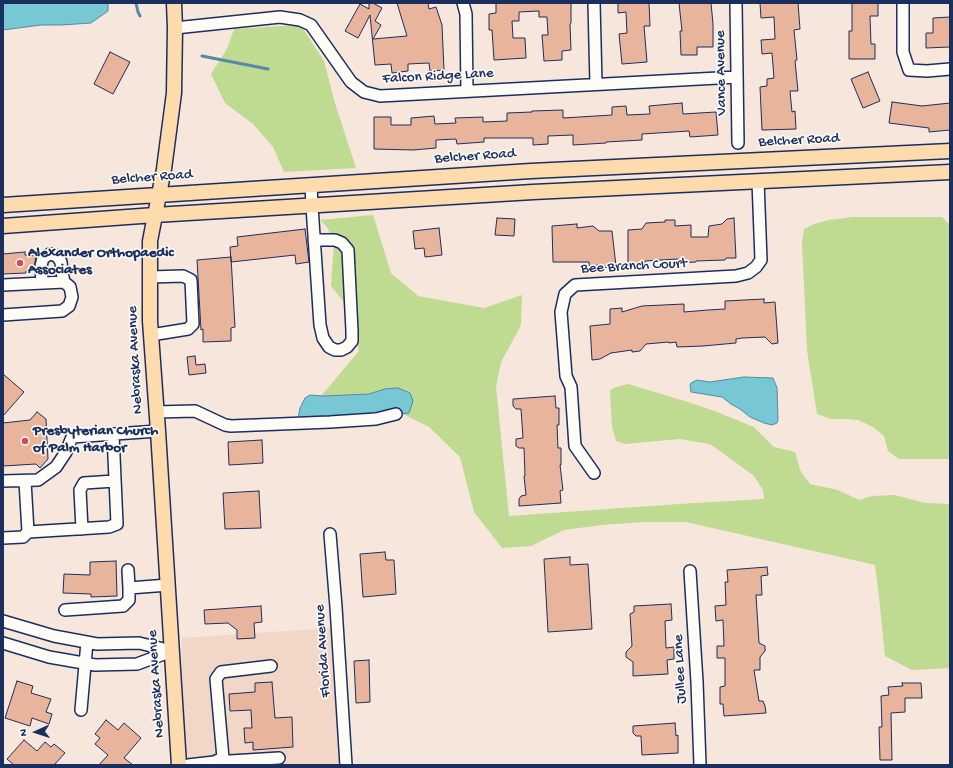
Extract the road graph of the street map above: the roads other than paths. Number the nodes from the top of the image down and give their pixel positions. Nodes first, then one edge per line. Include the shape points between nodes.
1 (174, 3) edge
2 (463, 3) edge
3 (594, 3) edge
4 (736, 3) edge
5 (903, 3) edge
6 (175, 28) junction
7 (950, 70) edge
8 (737, 77) junction
9 (596, 84) junction
10 (467, 91) junction
11 (738, 143) dead end
12 (950, 150) edge
13 (950, 172) edge
14 (758, 181) junction
15 (311, 185) junction
16 (159, 194) junction
17 (3, 205) edge
18 (312, 206) junction
19 (155, 215) junction
20 (3, 226) edge
21 (314, 240) junction
22 (150, 277) junction
23 (64, 282) junction
24 (42, 283) junction
25 (3, 285) edge
26 (3, 315) edge
27 (151, 335) junction
28 (156, 412) junction
29 (396, 414) dead end
30 (158, 431) junction
31 (113, 434) junction
32 (594, 473) dead end
33 (3, 481) edge
34 (25, 481) junction
35 (115, 481) junction
36 (82, 529) junction
37 (28, 532) junction
38 (330, 534) dead end
39 (3, 538) edge
40 (128, 570) dead end
41 (690, 571) dead end
42 (168, 585) junction
43 (129, 588) junction
44 (65, 610) dead end
45 (3, 621) edge
46 (87, 642) junction
47 (3, 643) edge
48 (172, 651) junction
49 (84, 663) junction
50 (271, 666) dead end
51 (81, 710) dead end
52 (279, 758) dead end
53 (214, 762) junction
54 (179, 765) edge
55 (188, 765) edge
56 (346, 765) edge
57 (700, 765) edge

1 - 6 main road, Nebraska Avenue
2 - 10 street via 466,14
3 - 9 street
4 - 8 street, Vance Avenue
5 - 7 street via 903,52 909,70
6 - 10 street, Falcon Ridge Lane via 280,17 300,20 311,25 352,82 364,92 380,96
6 - 16 main road, Nebraska Avenue via 174,93
8 - 9 street, Falcon Ridge Lane
8 - 11 street, Vance Avenue
9 - 10 street, Falcon Ridge Lane
12 - 15 main road, Belcher Road
13 - 14 main road
14 - 18 main road
14 - 32 street, Bee Branch Court via 761,260 748,273 736,276 575,285 565,294 561,312 566,376 571,387 575,446
15 - 16 main road, Belcher Road
15 - 18 street
16 - 17 main road, Belcher Road
16 - 19 main road, Nebraska Avenue
18 - 19 main road
18 - 21 street
19 - 20 main road
19 - 22 main road, Nebraska Avenue via 150,241
21 - 21 street via 323,338 329,347 341,350 352,341 348,250 335,240
22 - 27 main road, Nebraska Avenue
22 - 27 street via 183,276 191,280 193,324 188,329
23 - 24 street
23 - 24 street via 61,262 57,256 50,254 43,258 40,266
23 - 26 street via 70,287 72,297 69,306 62,311
24 - 25 street
27 - 28 main road, Nebraska Avenue
28 - 29 street via 195,411 231,426 330,422
28 - 30 main road, Nebraska Avenue
30 - 31 street
30 - 42 main road, Nebraska Avenue
31 - 34 street via 72,437 56,467 38,480
31 - 35 street
33 - 34 street
34 - 37 street
35 - 36 street via 84,483 80,490
35 - 36 street via 117,524
36 - 37 street
37 - 39 street via 23,537
38 - 56 street, Florida Avenue
40 - 43 street
41 - 57 street, Jullee Lane
42 - 43 street
42 - 48 main road, Nebraska Avenue
43 - 44 street via 129,600 123,606
45 - 46 street via 54,636
46 - 48 street via 139,643
46 - 49 street
47 - 49 street via 50,657
48 - 49 street via 137,664
48 - 54 main road, Nebraska Avenue
49 - 51 street
50 - 53 street via 221,672 216,679 223,758
52 - 53 street
53 - 55 street

